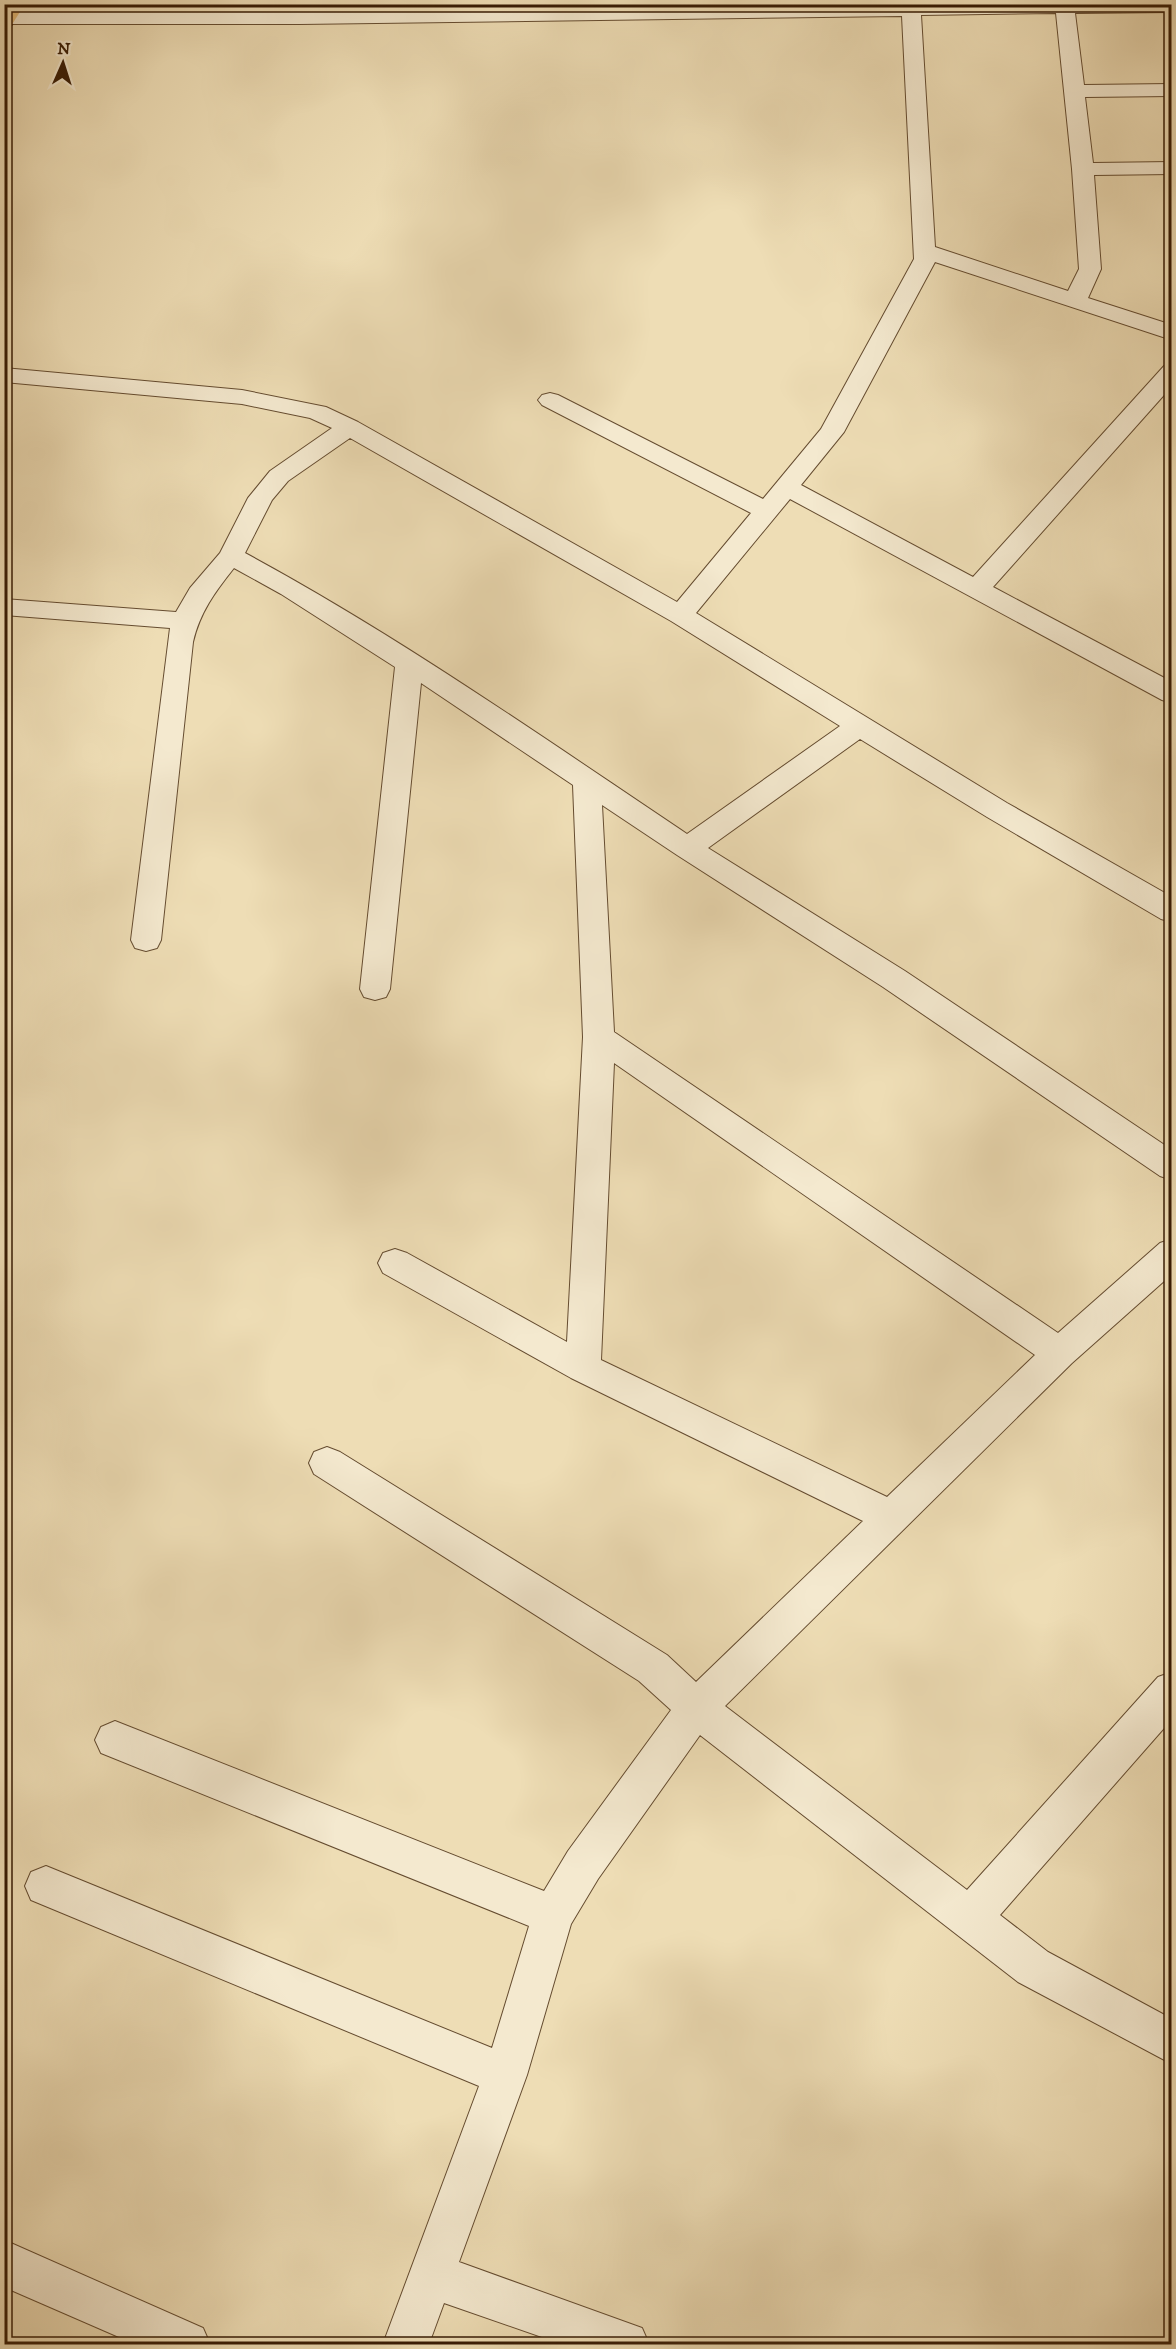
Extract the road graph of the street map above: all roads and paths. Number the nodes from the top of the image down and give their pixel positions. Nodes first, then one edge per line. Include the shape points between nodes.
1 (1172, 6) edge
2 (1065, 8) junction
3 (580, 9) edge
4 (410, 10) edge
5 (911, 10) junction
6 (8, 16) edge
7 (1172, 90) edge
8 (1074, 91) junction
9 (1172, 168) edge
10 (1083, 169) junction
11 (925, 250) junction
12 (1075, 301) junction
13 (1172, 333) edge
14 (1172, 371) edge
15 (4, 375) edge
16 (550, 400) dead end
17 (349, 427) junction
18 (786, 487) junction
19 (766, 511) junction
20 (231, 556) junction
21 (976, 590) junction
22 (4, 607) edge
23 (680, 615) junction
24 (185, 621) junction
25 (410, 666) junction
26 (1169, 688) edge
27 (859, 726) junction
28 (587, 782) junction
29 (687, 848) junction
30 (1172, 911) edge
31 (146, 940) dead end
32 (375, 989) dead end
33 (599, 1037) junction
34 (1172, 1167) edge
35 (1172, 1253) edge
36 (395, 1263) dead end
37 (1060, 1353) junction
38 (583, 1368) junction
39 (327, 1463) dead end
40 (891, 1517) junction
41 (1172, 1690) edge
42 (696, 1708) junction
43 (115, 1740) dead end
44 (46, 1886) dead end
45 (554, 1915) junction
46 (969, 1919) junction
47 (1172, 2043) edge
48 (505, 2075) junction
49 (4, 2263) edge
50 (430, 2276) junction
51 (188, 2344) edge
52 (406, 2344) edge
53 (626, 2344) edge

1 - 2 street
2 - 5 street
2 - 8 street
3 - 4 street
3 - 5 street
4 - 6 street
5 - 11 street
7 - 8 street
8 - 10 street
9 - 10 street
10 - 12 street via 1090,269
11 - 12 street
11 - 18 street via 926,259 832,432
12 - 13 street
14 - 21 street
15 - 17 street via 242,397 316,412
16 - 19 street
17 - 20 street via 279,476 261,498
17 - 23 street
18 - 19 street
18 - 21 street
19 - 23 street
20 - 24 street via 199,594
20 - 25 street via 290,588
21 - 26 street
22 - 24 street
23 - 27 street
24 - 31 street
25 - 28 street via 475,705
25 - 32 street
27 - 29 street
27 - 30 street
28 - 29 street
28 - 33 street
29 - 34 street via 894,979
33 - 37 street
33 - 38 street
35 - 37 street
36 - 38 street
37 - 40 street
38 - 40 street
39 - 42 street via 653,1668
40 - 42 street
41 - 46 street
42 - 45 street via 583,1865
42 - 46 street
43 - 45 street
44 - 48 street
45 - 48 street
46 - 47 street via 1033,1967
48 - 50 street
49 - 51 street
50 - 52 street
50 - 53 street

